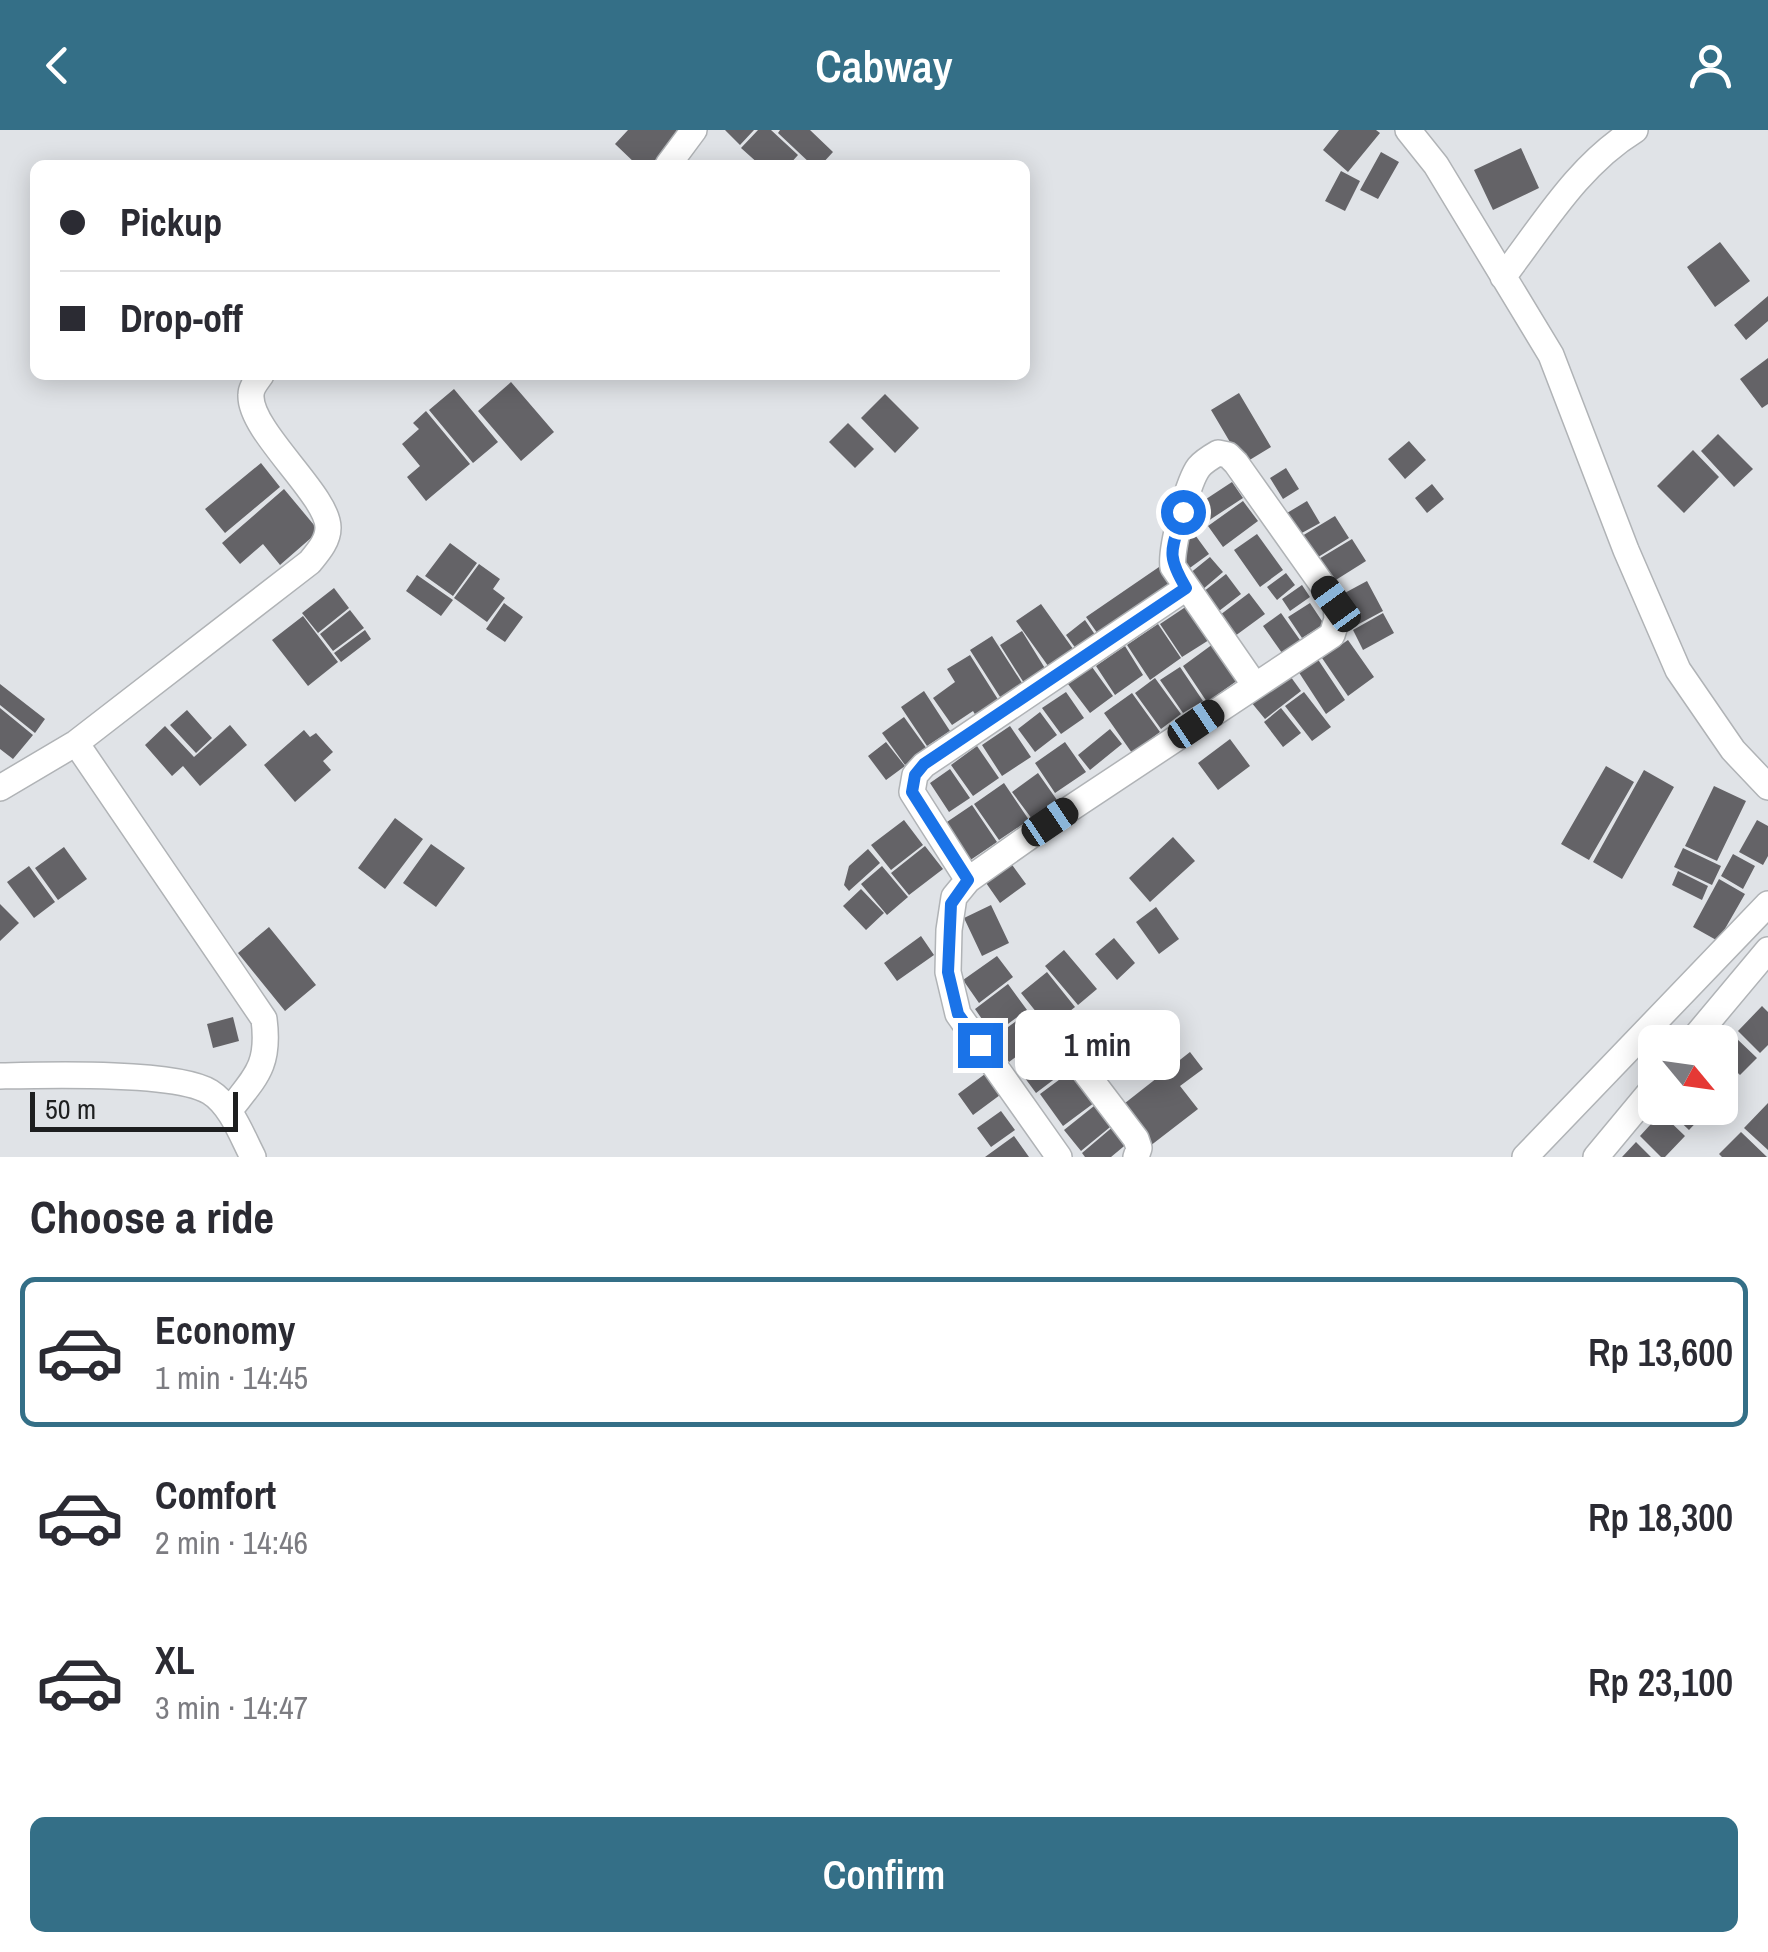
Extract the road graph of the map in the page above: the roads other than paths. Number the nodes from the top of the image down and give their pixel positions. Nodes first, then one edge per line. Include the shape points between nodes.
1 (694, 130) edge
2 (1408, 130) edge
3 (1635, 130) edge
4 (672, 160) edge
5 (1504, 277) junction
6 (258, 380) edge
7 (1186, 588) junction
8 (1254, 684) junction
9 (76, 743) junction
10 (1768, 787) edge
11 (0, 788) edge
12 (968, 880) junction
13 (1768, 904) edge
14 (1768, 950) edge
15 (1705, 1025) edge
16 (1080, 1064) dead end
17 (0, 1076) edge
18 (1638, 1106) edge
19 (228, 1111) junction
20 (252, 1157) edge
21 (1059, 1157) edge
22 (1136, 1157) edge
23 (1525, 1157) edge
24 (1596, 1157) edge

1 - 4 street
2 - 5 street
3 - 5 street via 1582,173
5 - 10 street via 1551,355 1678,670 1733,750
6 - 9 street via 250,400 327,516 327,536 310,562
7 - 8 street
7 - 8 street via 1172,558 1193,477 1210,457 1228,455 1336,604 1332,635
7 - 12 street via 915,775 912,792
8 - 12 street
9 - 11 street
9 - 19 street via 264,1019 260,1072
12 - 21 street via 951,904 948,930 958,1014
13 - 23 street
14 - 15 street
16 - 22 street via 1136,1139
17 - 19 street via 194,1084
18 - 24 street
19 - 20 street

